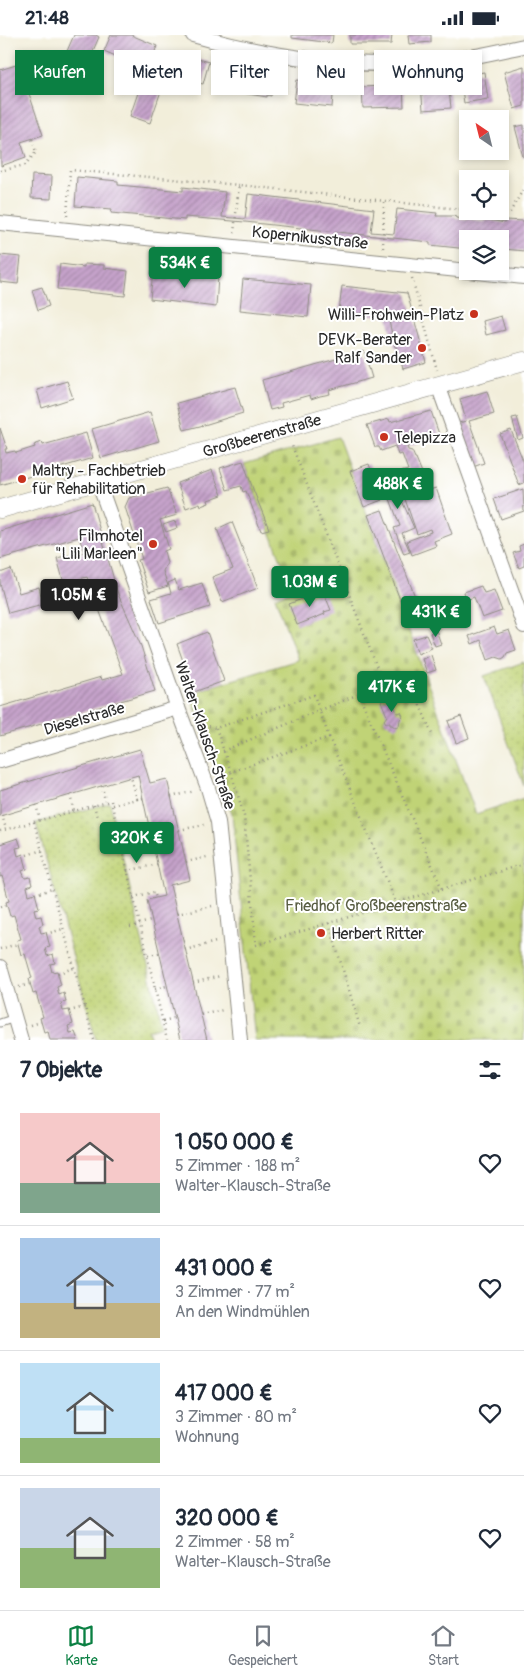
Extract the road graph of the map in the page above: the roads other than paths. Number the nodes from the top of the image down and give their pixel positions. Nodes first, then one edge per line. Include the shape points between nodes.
1 (193, 35) edge
2 (524, 46) edge
3 (0, 223) edge
4 (459, 270) edge
5 (509, 275) edge
6 (524, 277) edge
7 (524, 361) edge
8 (440, 385) junction
9 (98, 481) junction
10 (0, 509) edge
11 (524, 626) edge
12 (178, 709) junction
13 (0, 761) edge
14 (0, 967) edge
15 (14, 1018) junction
16 (0, 1023) edge
17 (21, 1040) edge
18 (240, 1040) edge

1 - 2 street via 285,56 388,65 464,59
3 - 4 street, Kopernikusstraße
5 - 6 street, Kopernikusstraße
7 - 8 street, Großbeerenstraße
8 - 9 street, Großbeerenstraße
8 - 11 street
9 - 10 street, Großbeerenstraße
9 - 12 street, Walter-Klausch-Straße
12 - 13 street, Dieselstraße
12 - 18 street, Walter-Klausch-Straße via 218,822
14 - 15 street
15 - 16 lane
15 - 17 street

